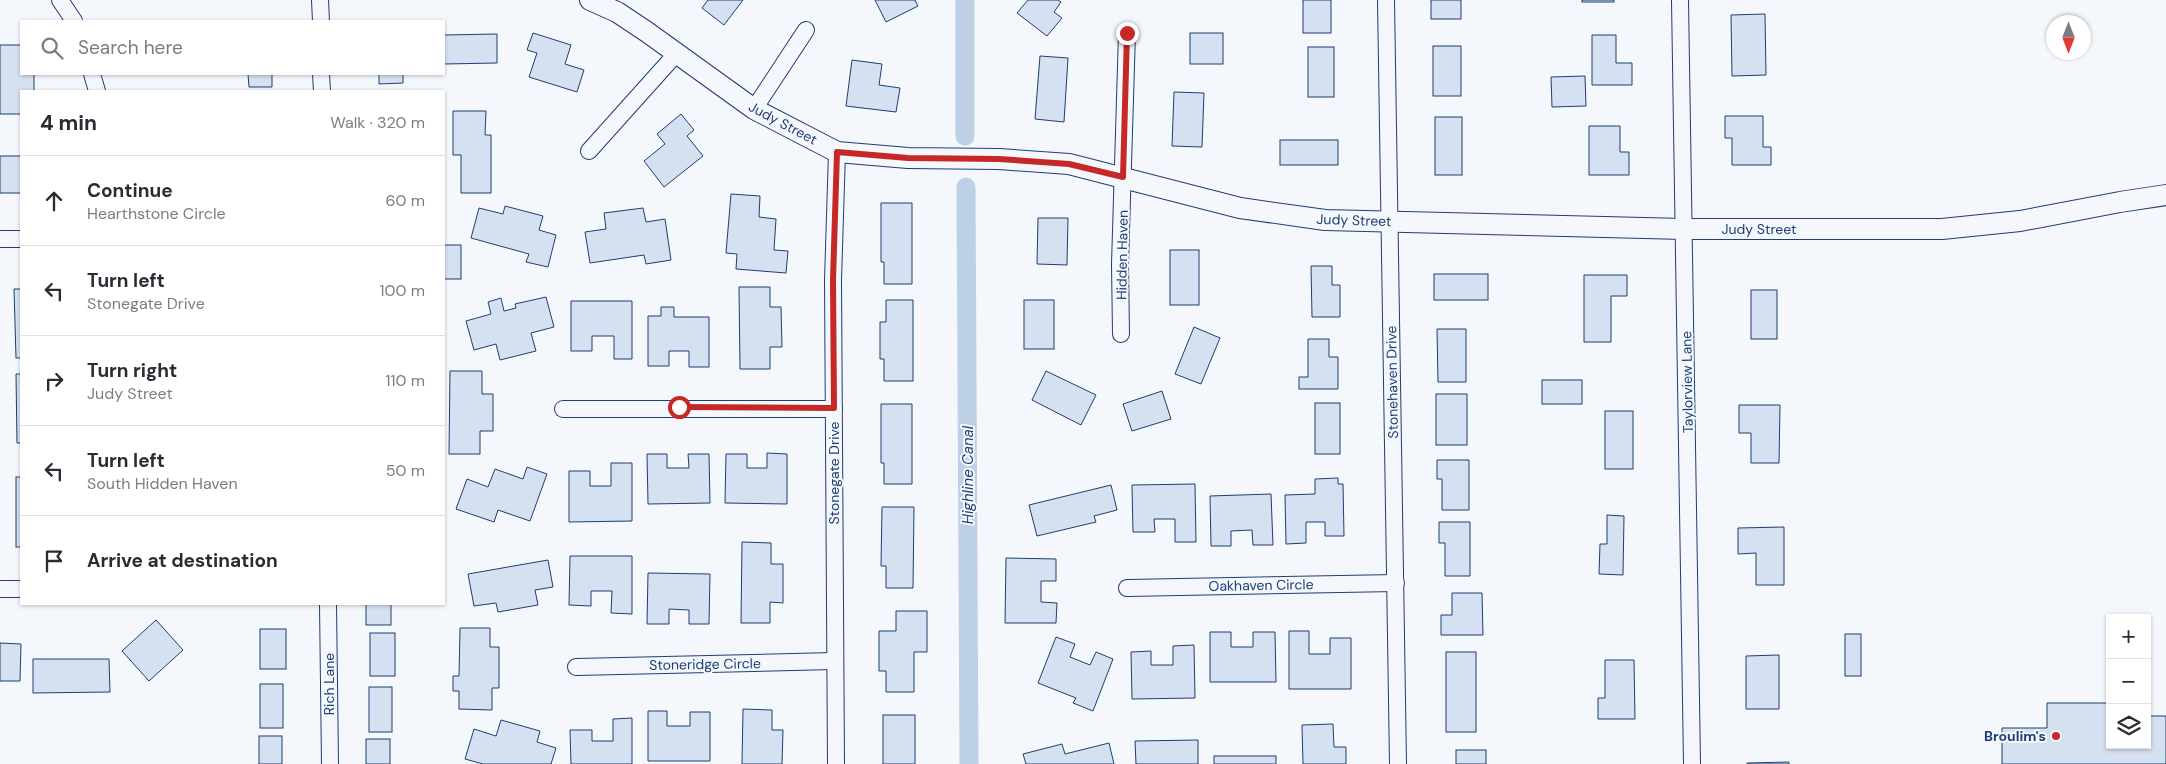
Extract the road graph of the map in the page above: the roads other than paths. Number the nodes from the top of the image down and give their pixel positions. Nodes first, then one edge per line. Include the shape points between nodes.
1 (60, 0) edge
2 (320, 0) edge
3 (590, 0) edge
4 (1386, 0) edge
5 (1680, 0) edge
6 (73, 20) edge
7 (320, 20) edge
8 (806, 30) dead end
9 (1127, 33) dead end
10 (676, 54) junction
11 (92, 75) edge
12 (322, 75) edge
13 (97, 90) edge
14 (322, 90) edge
15 (754, 109) junction
16 (589, 151) dead end
17 (837, 152) junction
18 (1123, 177) junction
19 (2166, 196) edge
20 (1390, 221) junction
21 (1684, 229) junction
22 (0, 239) edge
23 (20, 239) edge
24 (1121, 334) dead end
25 (834, 408) junction
26 (563, 409) dead end
27 (1396, 583) junction
28 (1127, 588) dead end
29 (0, 589) edge
30 (20, 589) edge
31 (328, 605) edge
32 (834, 661) junction
33 (576, 667) dead end
34 (330, 764) edge
35 (836, 764) edge
36 (1398, 764) edge
37 (1692, 764) edge

1 - 6 street
2 - 7 street
3 - 10 street, Judy Street via 617,12
4 - 20 street, Stonehaven Drive
5 - 21 street, Taylorview Lane
8 - 15 street
9 - 18 street, Hidden Haven
10 - 15 street, Judy Street
10 - 16 street
11 - 13 street
12 - 14 street
15 - 17 street, Judy Street
17 - 18 street, Judy Street via 1069,164
17 - 25 street, Stonegate Drive
18 - 20 street, Judy Street via 1240,208 1325,220
18 - 24 street, Hidden Haven
19 - 21 street, Judy Street via 2020,221 1942,229
20 - 21 street, Judy Street
20 - 27 street, Stonehaven Drive
21 - 37 street, Taylorview Lane
22 - 23 street
25 - 26 street
25 - 32 street, Stonegate Drive
27 - 28 street, Oakhaven Circle
27 - 36 street, Stonehaven Drive
29 - 30 street
31 - 34 street, Rich Lane
32 - 33 street, Stoneridge Circle
32 - 35 street, Stonegate Drive

